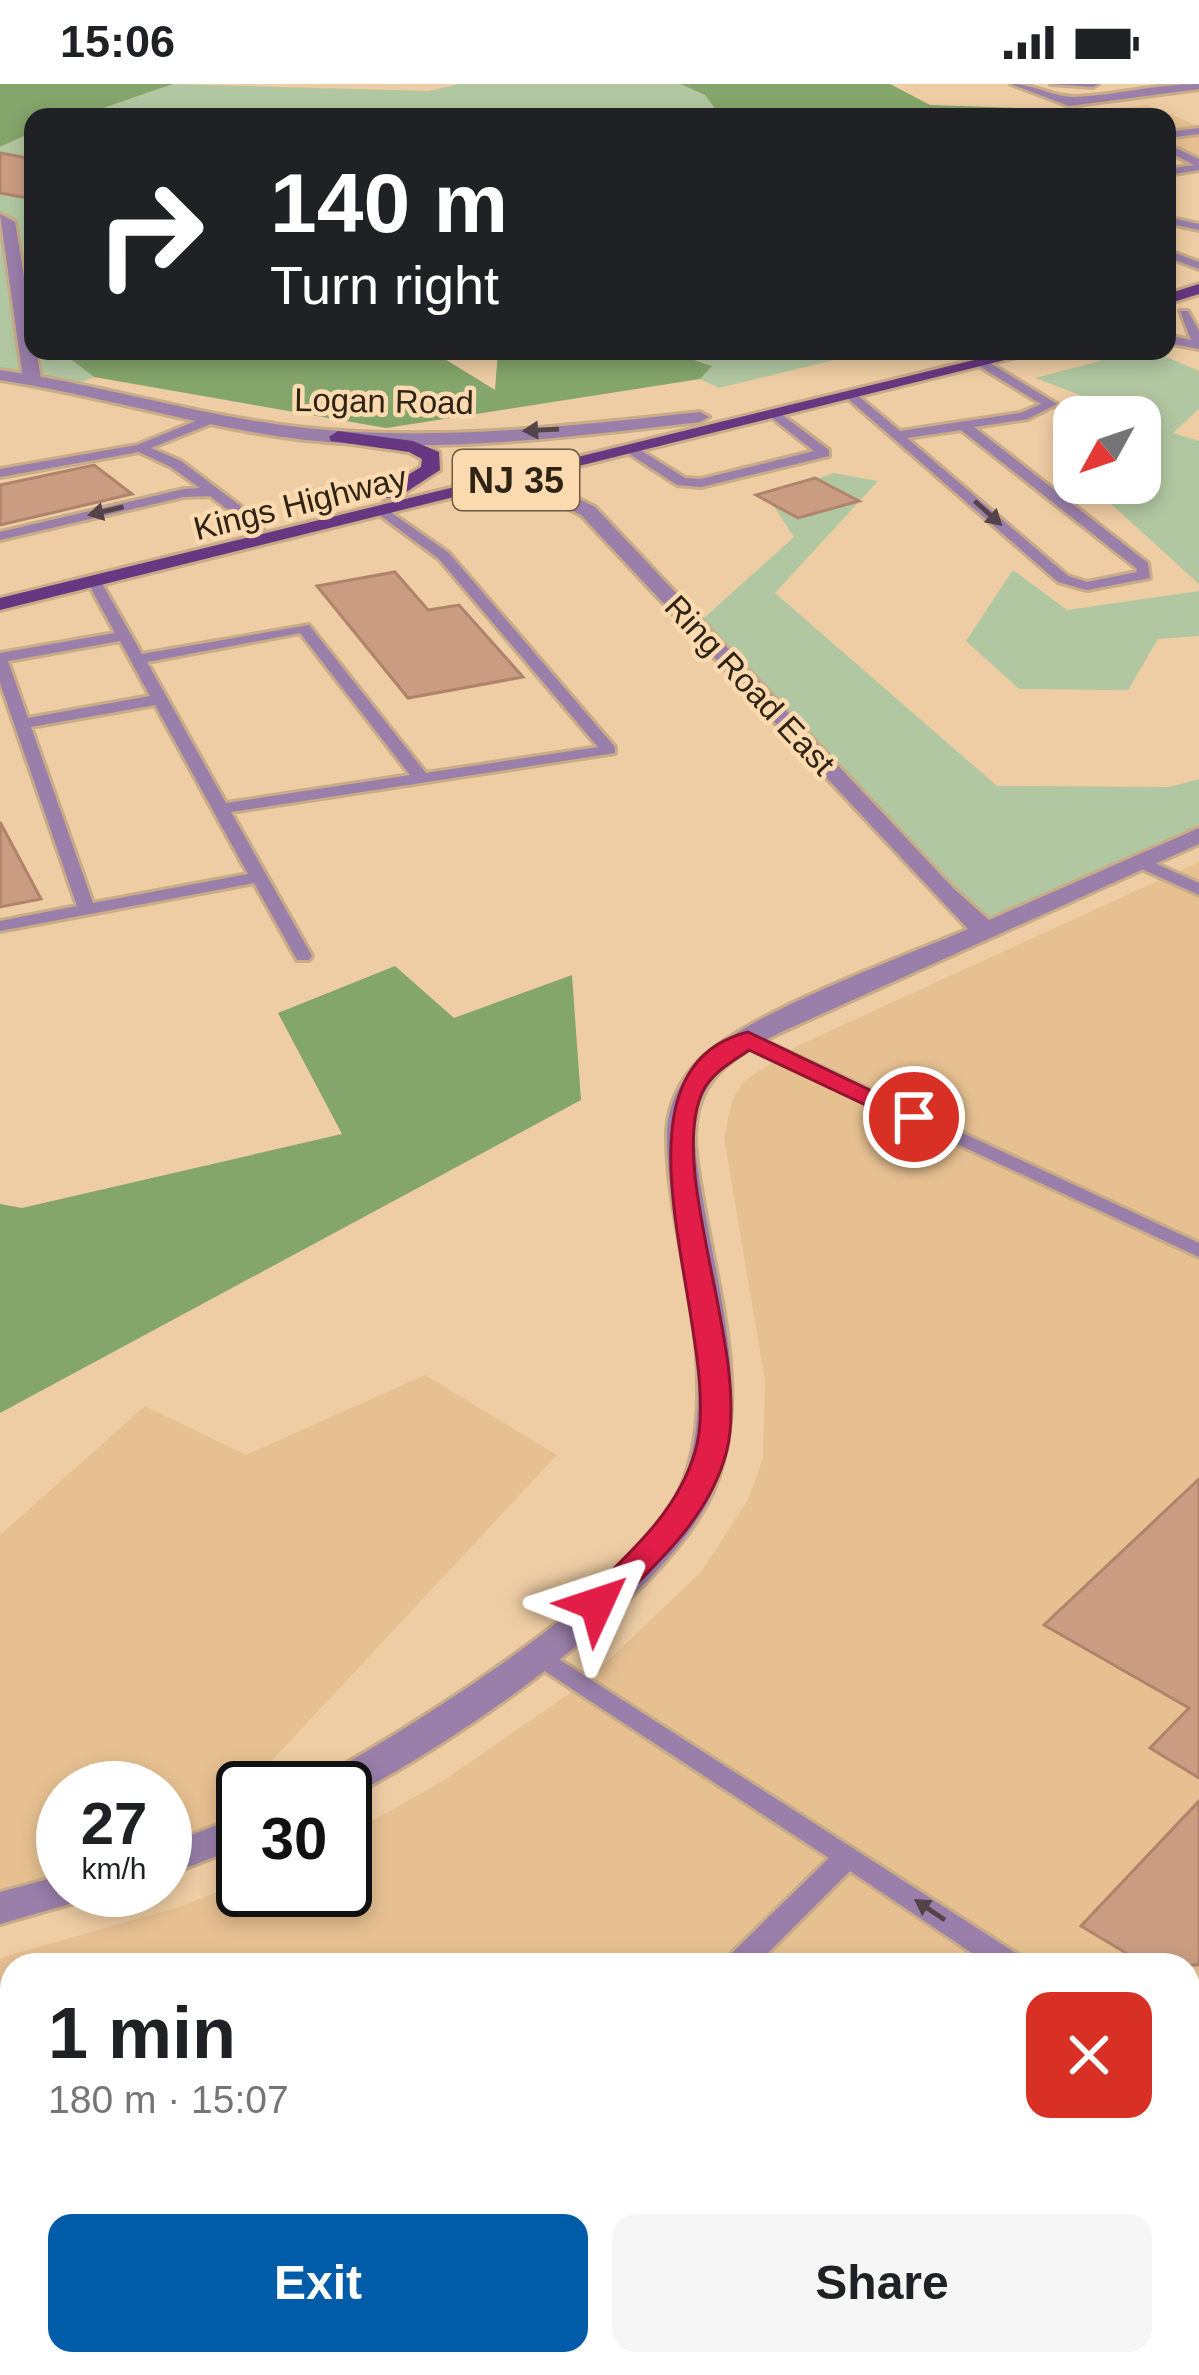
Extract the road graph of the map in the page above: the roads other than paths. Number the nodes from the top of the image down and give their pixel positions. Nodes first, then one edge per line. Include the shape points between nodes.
1 (1018, 84) edge
2 (1056, 84) edge
3 (1093, 84) edge
4 (1084, 85) edge
5 (1199, 85) edge
6 (1110, 97) junction
7 (2, 222) edge
8 (1181, 301) edge
9 (24, 337) edge
10 (1199, 344) edge
11 (28, 360) edge
12 (961, 360) edge
13 (966, 360) edge
14 (980, 360) edge
15 (0, 375) edge
16 (32, 379) junction
17 (852, 397) junction
18 (777, 415) junction
19 (700, 417) junction
20 (213, 418) junction
21 (964, 426) junction
22 (901, 435) junction
23 (338, 437) junction
24 (140, 448) junction
25 (632, 452) junction
26 (499, 467) junction
27 (0, 473) edge
28 (522, 479) junction
29 (213, 492) junction
30 (388, 504) junction
31 (258, 526) junction
32 (0, 536) edge
33 (95, 583) junction
34 (0, 586) edge
35 (0, 604) edge
36 (125, 636) junction
37 (138, 659) junction
38 (0, 660) edge
39 (160, 699) junction
40 (22, 724) junction
41 (421, 778) junction
42 (221, 809) junction
43 (1199, 835) edge
44 (1139, 861) junction
45 (259, 877) junction
46 (1199, 890) edge
47 (87, 910) junction
48 (0, 926) edge
49 (984, 928) junction
50 (303, 956) dead end
51 (748, 1040) junction
52 (1199, 1251) edge
53 (540, 1657) junction
54 (372, 1765) edge
55 (848, 1856) junction
56 (36, 1898) edge
57 (0, 1909) edge
58 (750, 1953) edge
59 (994, 1953) edge

1 - 6 street via 1062,101
2 - 4 lane
3 - 4 lane
4 - 6 lane
5 - 6 street
7 - 9 street
8 - 10 lane
11 - 16 street
12 - 19 main road, Kings Highway / NJ 35
13 - 17 main road, Kings Highway / NJ 35
14 - 21 lane via 1051,404
15 - 16 street, Logan Road
16 - 20 street, Logan Road
17 - 18 main road, Kings Highway / NJ 35
17 - 22 lane
18 - 25 main road, Kings Highway / NJ 35
18 - 25 lane via 824,453 701,483 682,482
19 -> 23 street, Logan Road
19 - 26 main road, Kings Highway / NJ 35
20 - 23 street, Logan Road
20 - 24 lane
21 - 22 lane
22 -> 21 lane via 1063,579 1087,586 1145,575
23 - 30 main road via 432,456 430,470
24 - 27 lane
24 - 29 lane
25 - 28 main road, Kings Highway / NJ 35
26 - 28 street, Ring Road East
26 - 30 main road, Kings Highway / NJ 35
28 - 30 main road, Kings Highway / NJ 35
28 - 49 street, Ring Road East via 588,511
29 - 31 lane
29 -> 32 lane
30 - 31 main road, Kings Highway / NJ 35
30 - 33 main road, Kings Highway / NJ 35
30 - 41 lane via 444,556 609,750
31 - 34 main road, Kings Highway / NJ 35
33 - 35 main road, Kings Highway / NJ 35
33 - 36 lane
36 - 37 lane
36 - 38 lane
37 - 39 lane
37 - 41 lane via 304,628
38 - 40 lane
39 - 40 lane
39 - 42 lane
40 - 47 lane
41 - 42 lane
42 - 45 lane
43 - 44 street
44 - 46 lane
44 - 49 street
45 - 47 lane
45 - 50 lane
47 - 48 lane
49 - 51 street
51 - 52 lane
51 - 53 street via 704,1071 689,1094 680,1138 715,1381 712,1450 698,1488 654,1552
53 - 54 street
53 - 55 lane
55 - 58 lane
59 -> 55 lane
56 - 57 street

